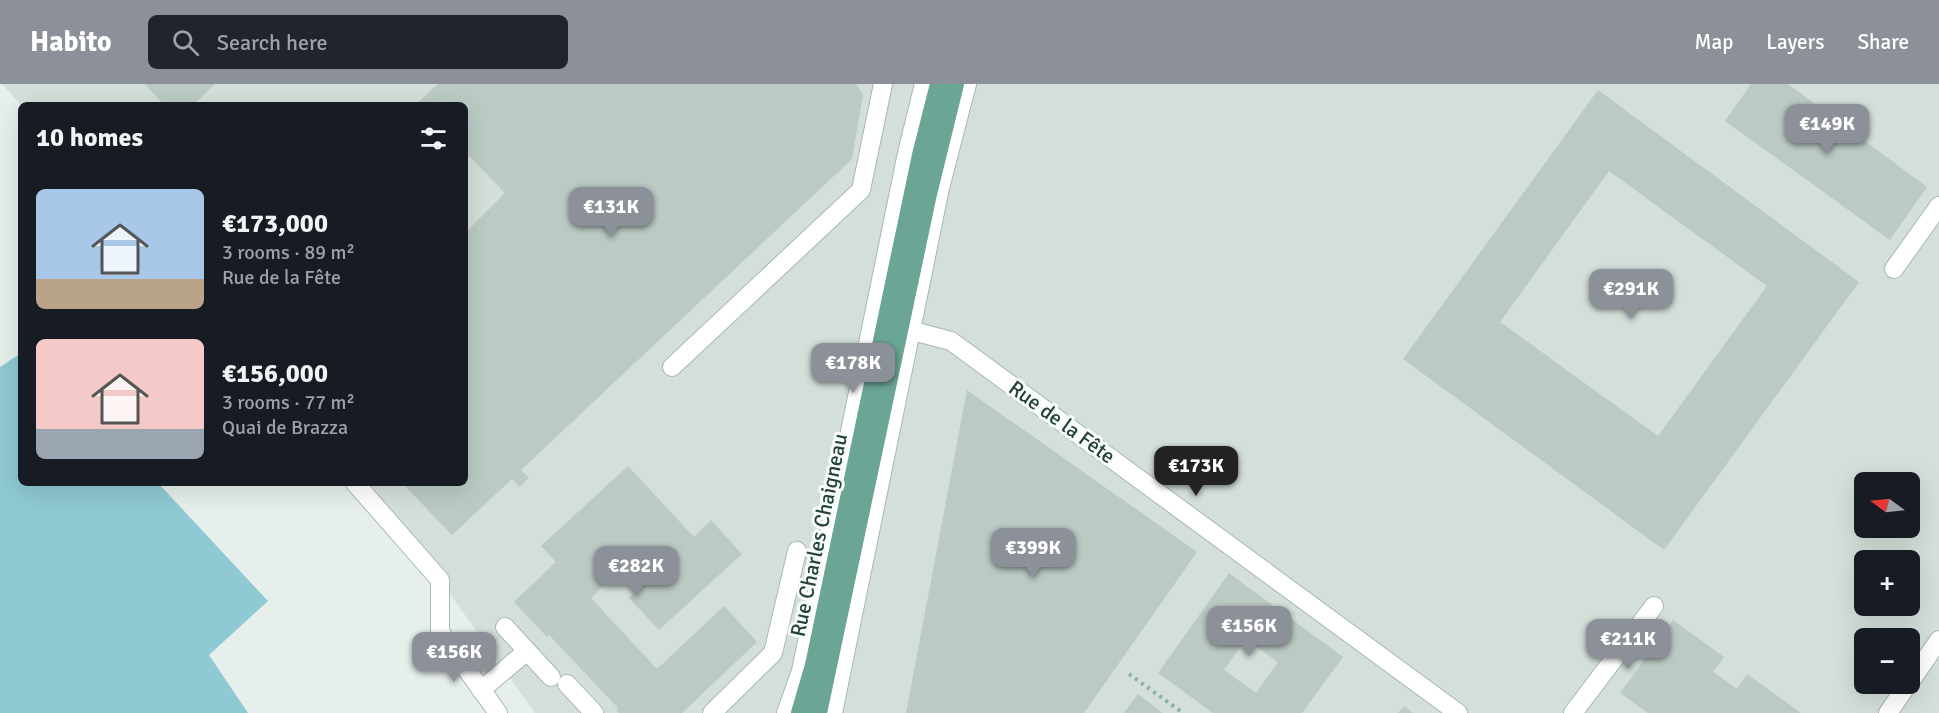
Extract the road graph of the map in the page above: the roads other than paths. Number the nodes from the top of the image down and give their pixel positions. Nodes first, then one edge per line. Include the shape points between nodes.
1 (883, 84) edge
2 (924, 84) edge
3 (939, 84) edge
4 (955, 84) edge
5 (967, 84) edge
6 (1939, 206) edge
7 (1932, 232) edge
8 (1894, 269) dead end
9 (899, 328) junction
10 (672, 367) dead end
11 (358, 486) edge
12 (797, 551) dead end
13 (1654, 606) dead end
14 (505, 627) dead end
15 (1939, 640) edge
16 (527, 651) junction
17 (1920, 667) edge
18 (481, 690) junction
19 (1901, 694) edge
20 (498, 713) edge
21 (594, 713) edge
22 (712, 713) edge
23 (786, 713) edge
24 (800, 713) edge
25 (818, 713) edge
26 (833, 713) edge
27 (1458, 713) edge
28 (1573, 713) edge
29 (1888, 713) edge

1 - 10 street via 861,190
2 - 23 street via 801,671
3 - 9 main road, Rue Charles Chaigneau via 921,155
4 - 9 main road, Rue Charles Chaigneau
5 - 9 street
6 - 7 street
7 - 8 street
9 - 24 main road, Rue Charles Chaigneau
9 - 25 main road, Rue Charles Chaigneau
9 - 26 street
9 - 27 street, Rue de la Fête via 951,341
11 - 18 street via 440,580 440,632
12 - 22 street via 773,653
13 - 28 street
14 - 16 street
15 - 17 street
16 - 18 street
16 - 21 street
18 - 20 street
19 - 29 street

